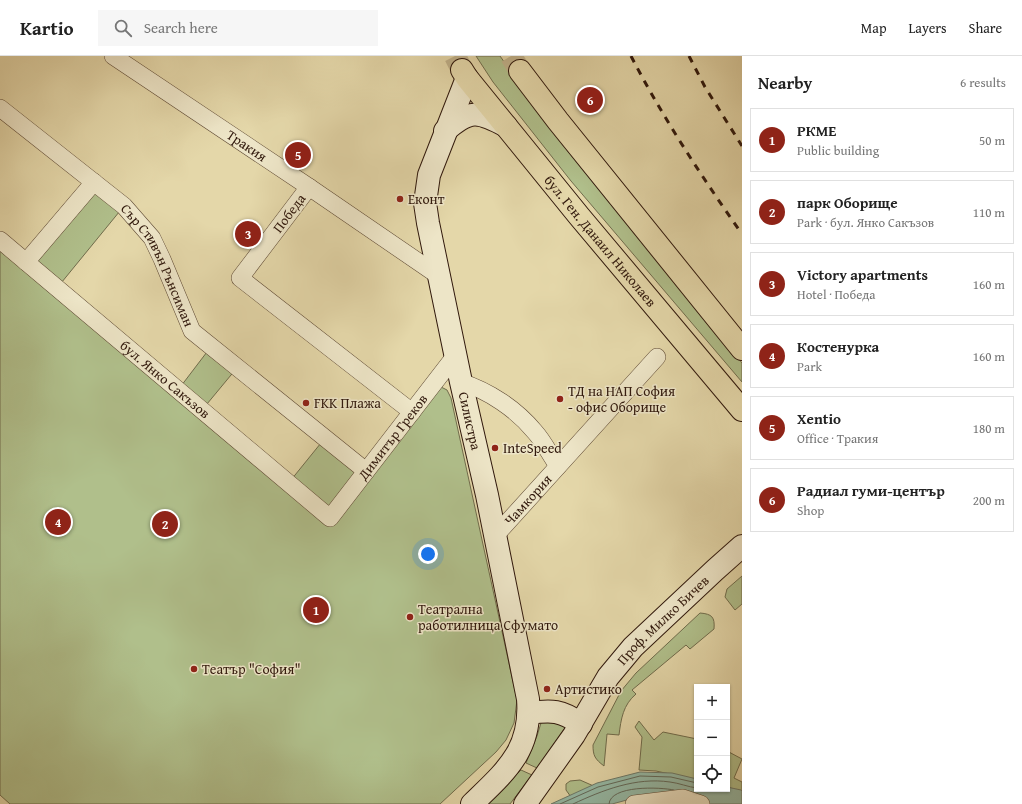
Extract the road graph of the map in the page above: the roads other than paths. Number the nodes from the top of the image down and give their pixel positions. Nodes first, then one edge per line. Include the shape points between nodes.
1 (113, 56) edge
2 (520, 71) tunnel mouth
3 (465, 74) joint
4 (0, 108) edge
5 (506, 126) junction
6 (445, 131) junction
7 (94, 182) junction
8 (309, 187) junction
9 (0, 240) edge
10 (26, 262) junction
11 (439, 276) junction
12 (742, 348) edge
13 (455, 356) junction
14 (657, 357) dead end
15 (460, 382) junction
16 (742, 410) edge
17 (412, 412) junction
18 (558, 466) junction
19 (366, 471) junction
20 (330, 518) joint
21 (495, 536) junction
22 (742, 546) edge
23 (529, 713) junction
24 (581, 724) junction
25 (472, 804) edge
26 (525, 804) edge
27 (634, 804) edge
28 (701, 804) edge

1 - 8 street, Тракия
2 - 12 main road
3 - 5 main road, бул. Ген. Данаил Николаев
3 - 6 main road, Силистра
4 - 7 street, Сър Стивън Рънсиман
5 - 6 main road via 488,117 472,114 456,121
5 - 16 main road, бул. Ген. Данаил Николаев
6 - 11 main road, Силистра via 429,175 425,203
7 - 10 street
7 - 19 street, Сър Стивън Рънсиман via 124,206 152,238 192,332
8 - 11 street, Тракия
8 - 17 street, Победа via 240,278
9 - 10 street, бул. Янко Сакъзов
10 - 20 street, бул. Янко Сакъзов
11 - 13 main road, Силистра
13 - 15 main road, Силистра
13 - 17 street, Димитър Греков
14 - 18 street, Чамкория
15 - 18 street via 497,399 521,417 535,432
15 - 21 main road, Силистра
17 - 19 street, Димитър Греков
18 - 21 street, Чамкория
19 - 20 street, Димитър Греков
21 - 23 main road, Силистра
22 - 24 main road, Проф. Милко Бичев via 633,648 608,677
23 - 24 main road via 548,710 571,717
23 - 25 main road, Силистра via 526,734 513,761
24 - 26 main road, Проф. Милко Бичев
27 - 28 street via 683,798

